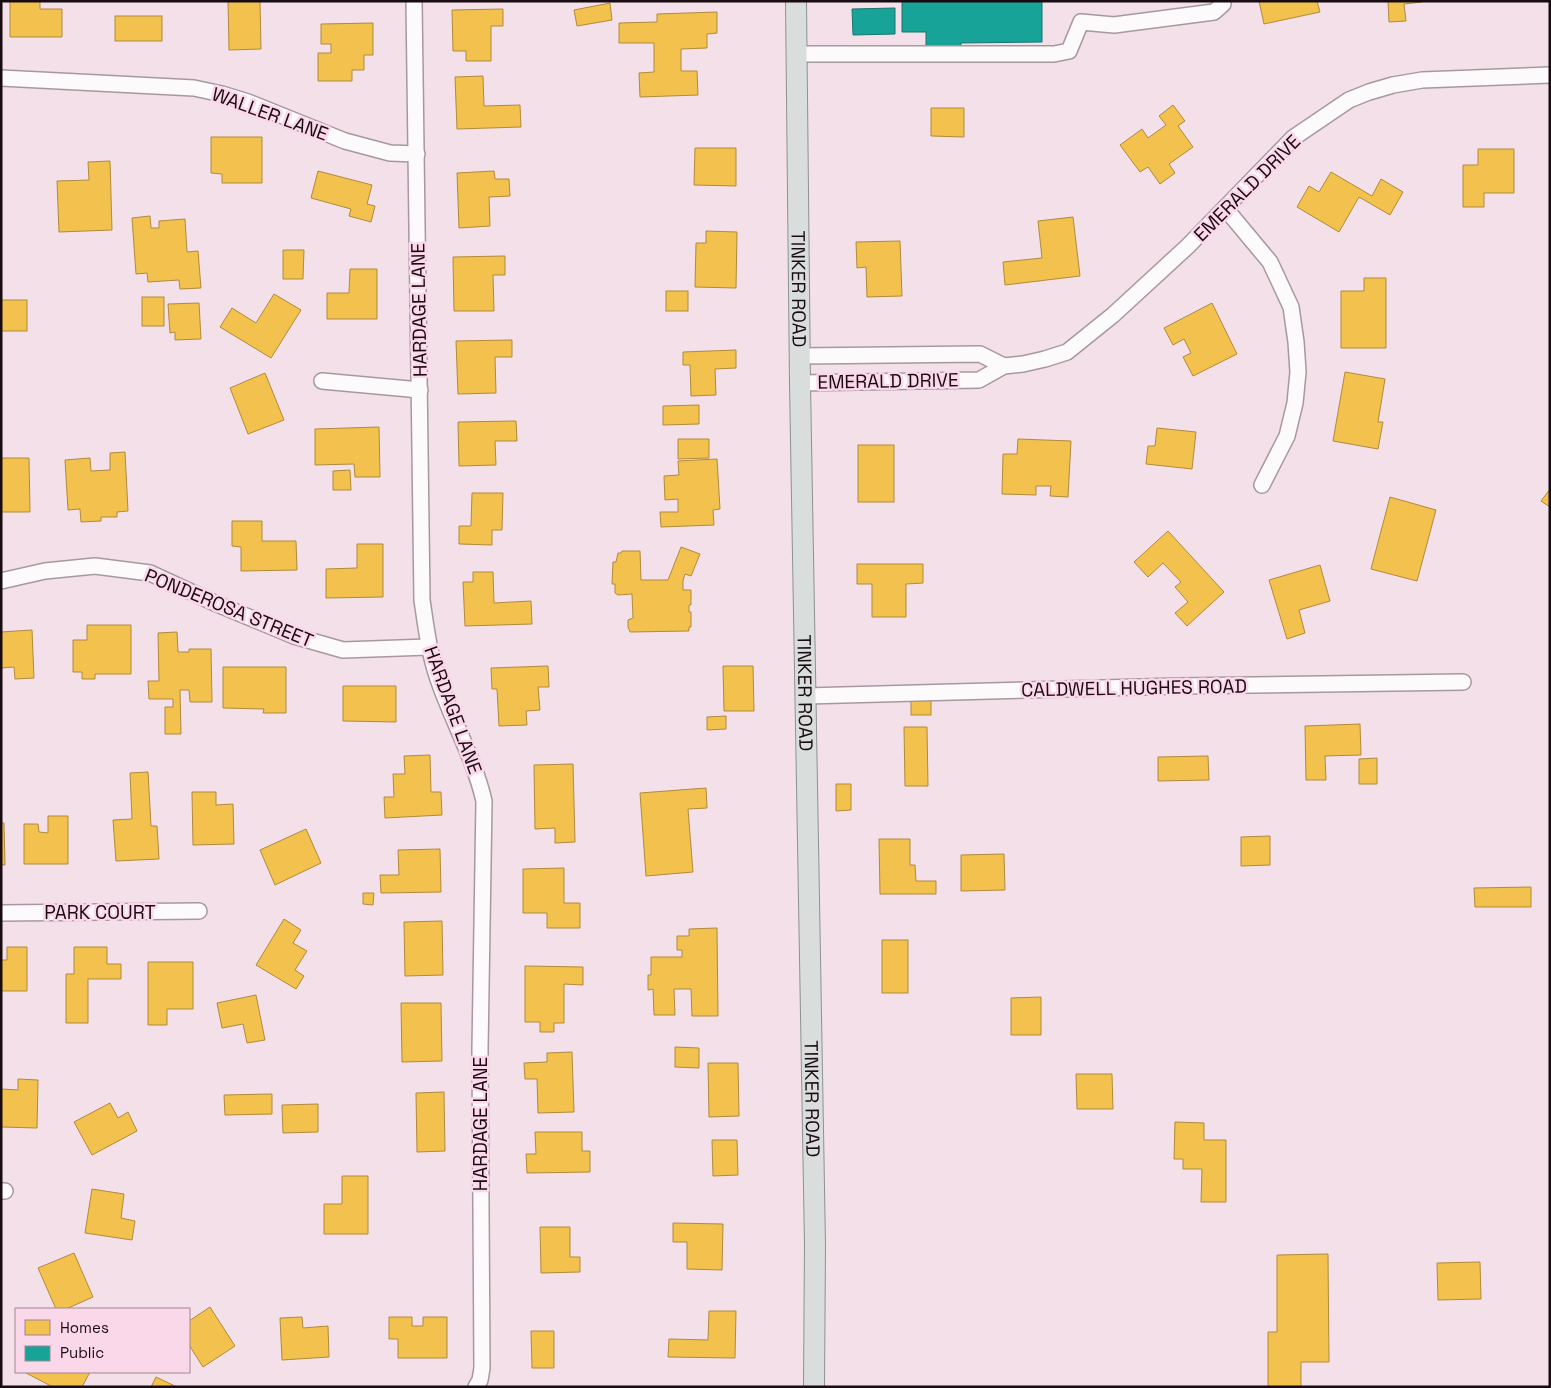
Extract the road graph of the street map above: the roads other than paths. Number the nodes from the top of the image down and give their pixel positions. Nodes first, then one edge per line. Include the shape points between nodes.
1 (414, 1) edge
2 (796, 1) edge
3 (1223, 1) edge
4 (797, 54) junction
5 (1550, 75) edge
6 (1, 78) edge
7 (417, 154) junction
8 (1225, 208) junction
9 (800, 356) junction
10 (1004, 366) junction
11 (322, 381) dead end
12 (800, 383) junction
13 (420, 390) junction
14 (1262, 485) dead end
15 (1, 581) edge
16 (428, 647) junction
17 (1463, 682) dead end
18 (806, 696) junction
19 (199, 911) dead end
20 (1, 913) edge
21 (476, 1387) edge
22 (814, 1387) edge

1 - 7 street, HARDAGE LANE
2 - 4 main road, TINKER ROAD
3 - 4 street via 1214,12 1114,24 1081,22 1069,51 1054,54
4 - 9 main road, TINKER ROAD
5 - 8 street, EMERALD DRIVE via 1422,80 1369,92 1350,100 1293,138
6 - 7 street, WALLER LANE via 194,88 248,102 345,141 390,154
7 - 13 street, HARDAGE LANE
8 - 10 street, EMERALD DRIVE via 1113,315 1067,352
8 - 14 street via 1270,262 1291,307 1296,342 1295,404 1287,436
9 - 10 street, EMERALD DRIVE via 980,354
9 - 12 main road, TINKER ROAD
10 - 12 street, EMERALD DRIVE via 979,380
11 - 13 street
12 - 18 main road, TINKER ROAD
13 - 16 street, HARDAGE LANE via 422,600
15 - 16 street, PONDEROSA STREET via 95,566 150,573 294,636 343,650
16 - 21 street, HARDAGE LANE via 484,801 480,1050 482,1368
17 - 18 street, CALDWELL HUGHES ROAD
18 - 22 main road, TINKER ROAD via 815,1245
19 - 20 street, PARK COURT

